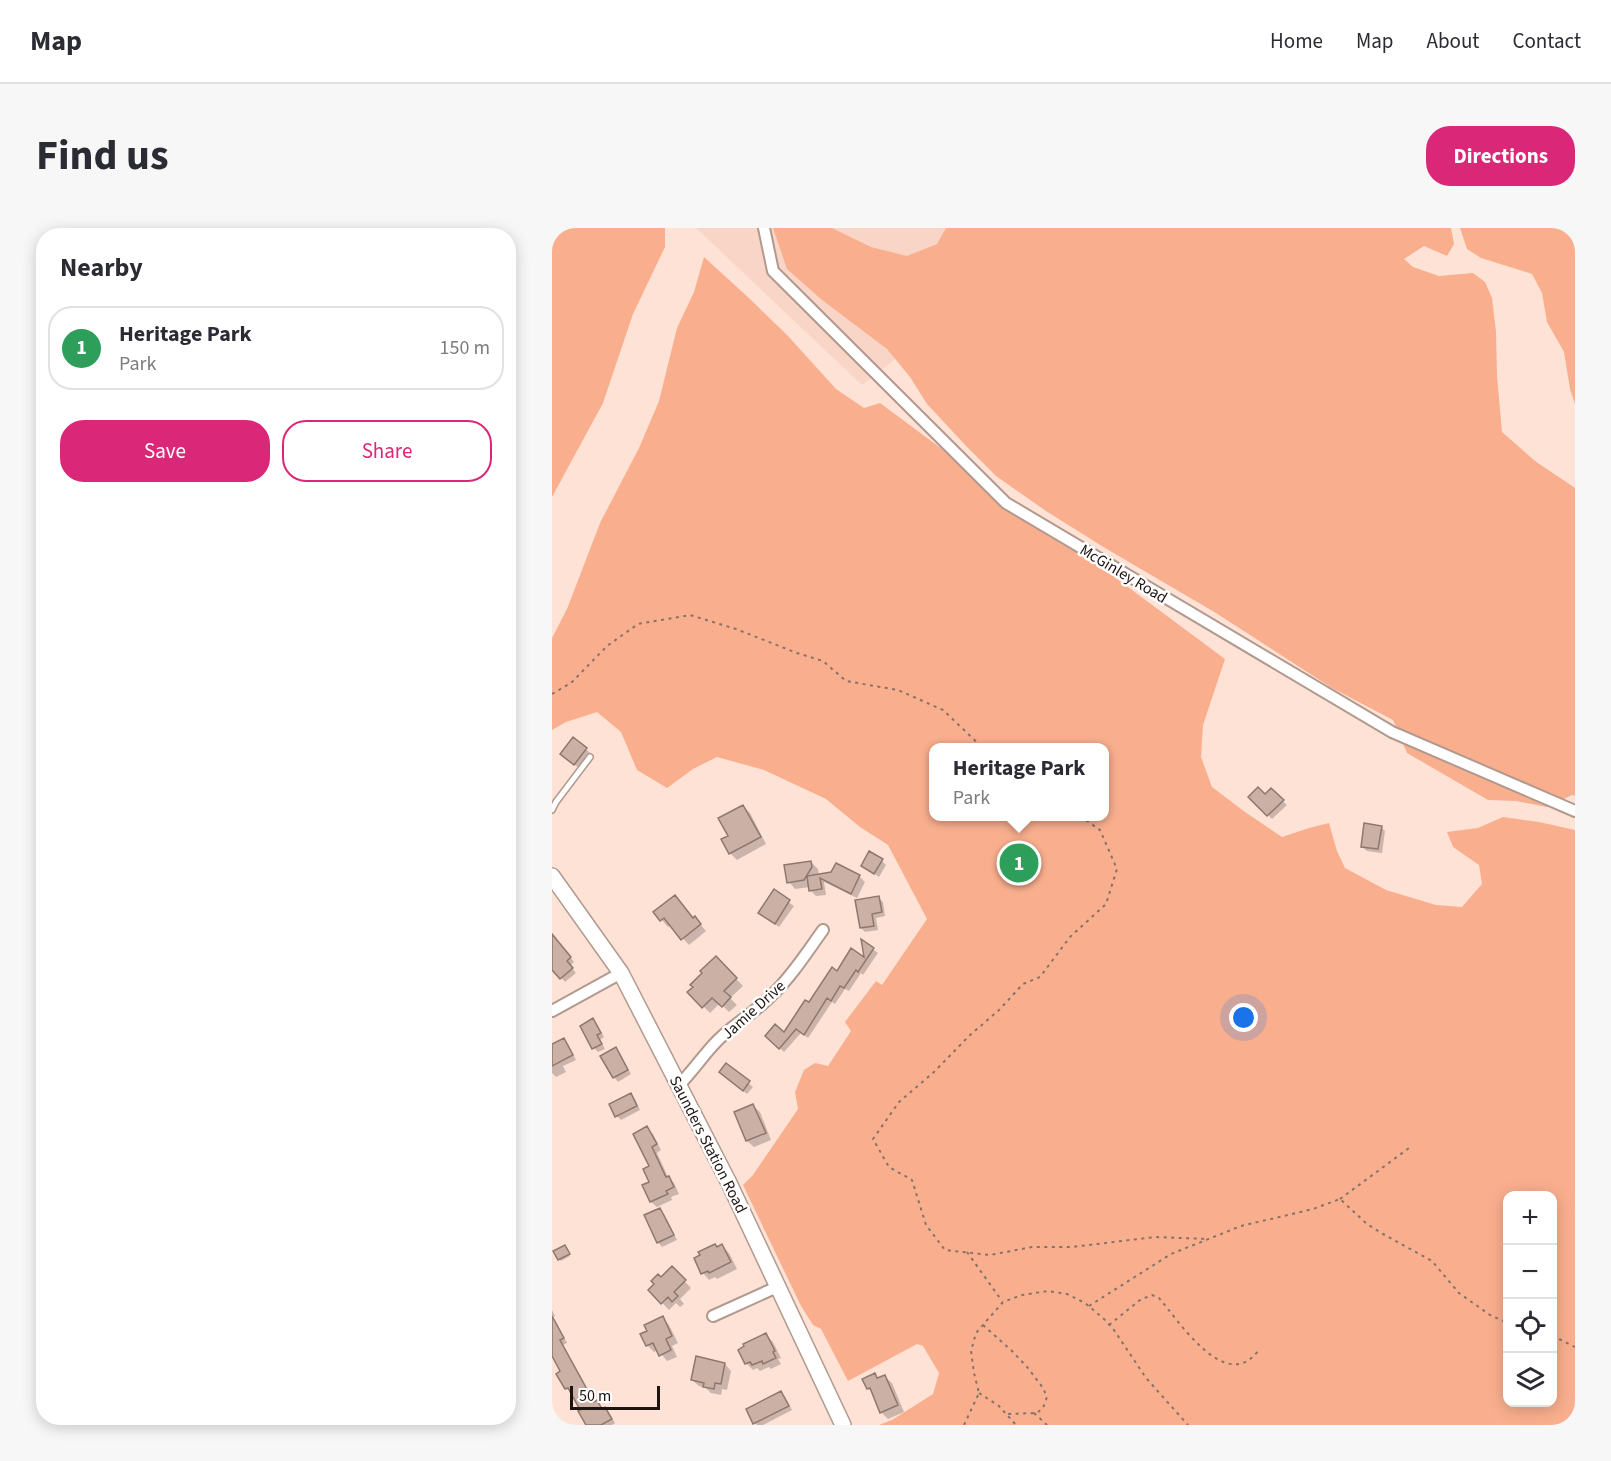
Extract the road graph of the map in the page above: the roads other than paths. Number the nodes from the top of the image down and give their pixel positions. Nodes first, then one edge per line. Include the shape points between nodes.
1 (764, 228) edge
2 (590, 757) dead end
3 (552, 810) edge
4 (1575, 811) edge
5 (552, 876) edge
6 (823, 930) dead end
7 (621, 973) junction
8 (552, 1011) edge
9 (679, 1085) junction
10 (777, 1287) junction
11 (713, 1316) dead end
12 (843, 1425) edge

1 - 4 street, McGinley Road via 773,271 1006,503 1392,732
2 - 3 lane
5 - 7 street, Saunders Station Road
6 - 9 street, Jamie Drive via 771,996 714,1044
7 - 8 street
7 - 9 street, Saunders Station Road
9 - 10 street, Saunders Station Road
10 - 11 street
10 - 12 street, Saunders Station Road

